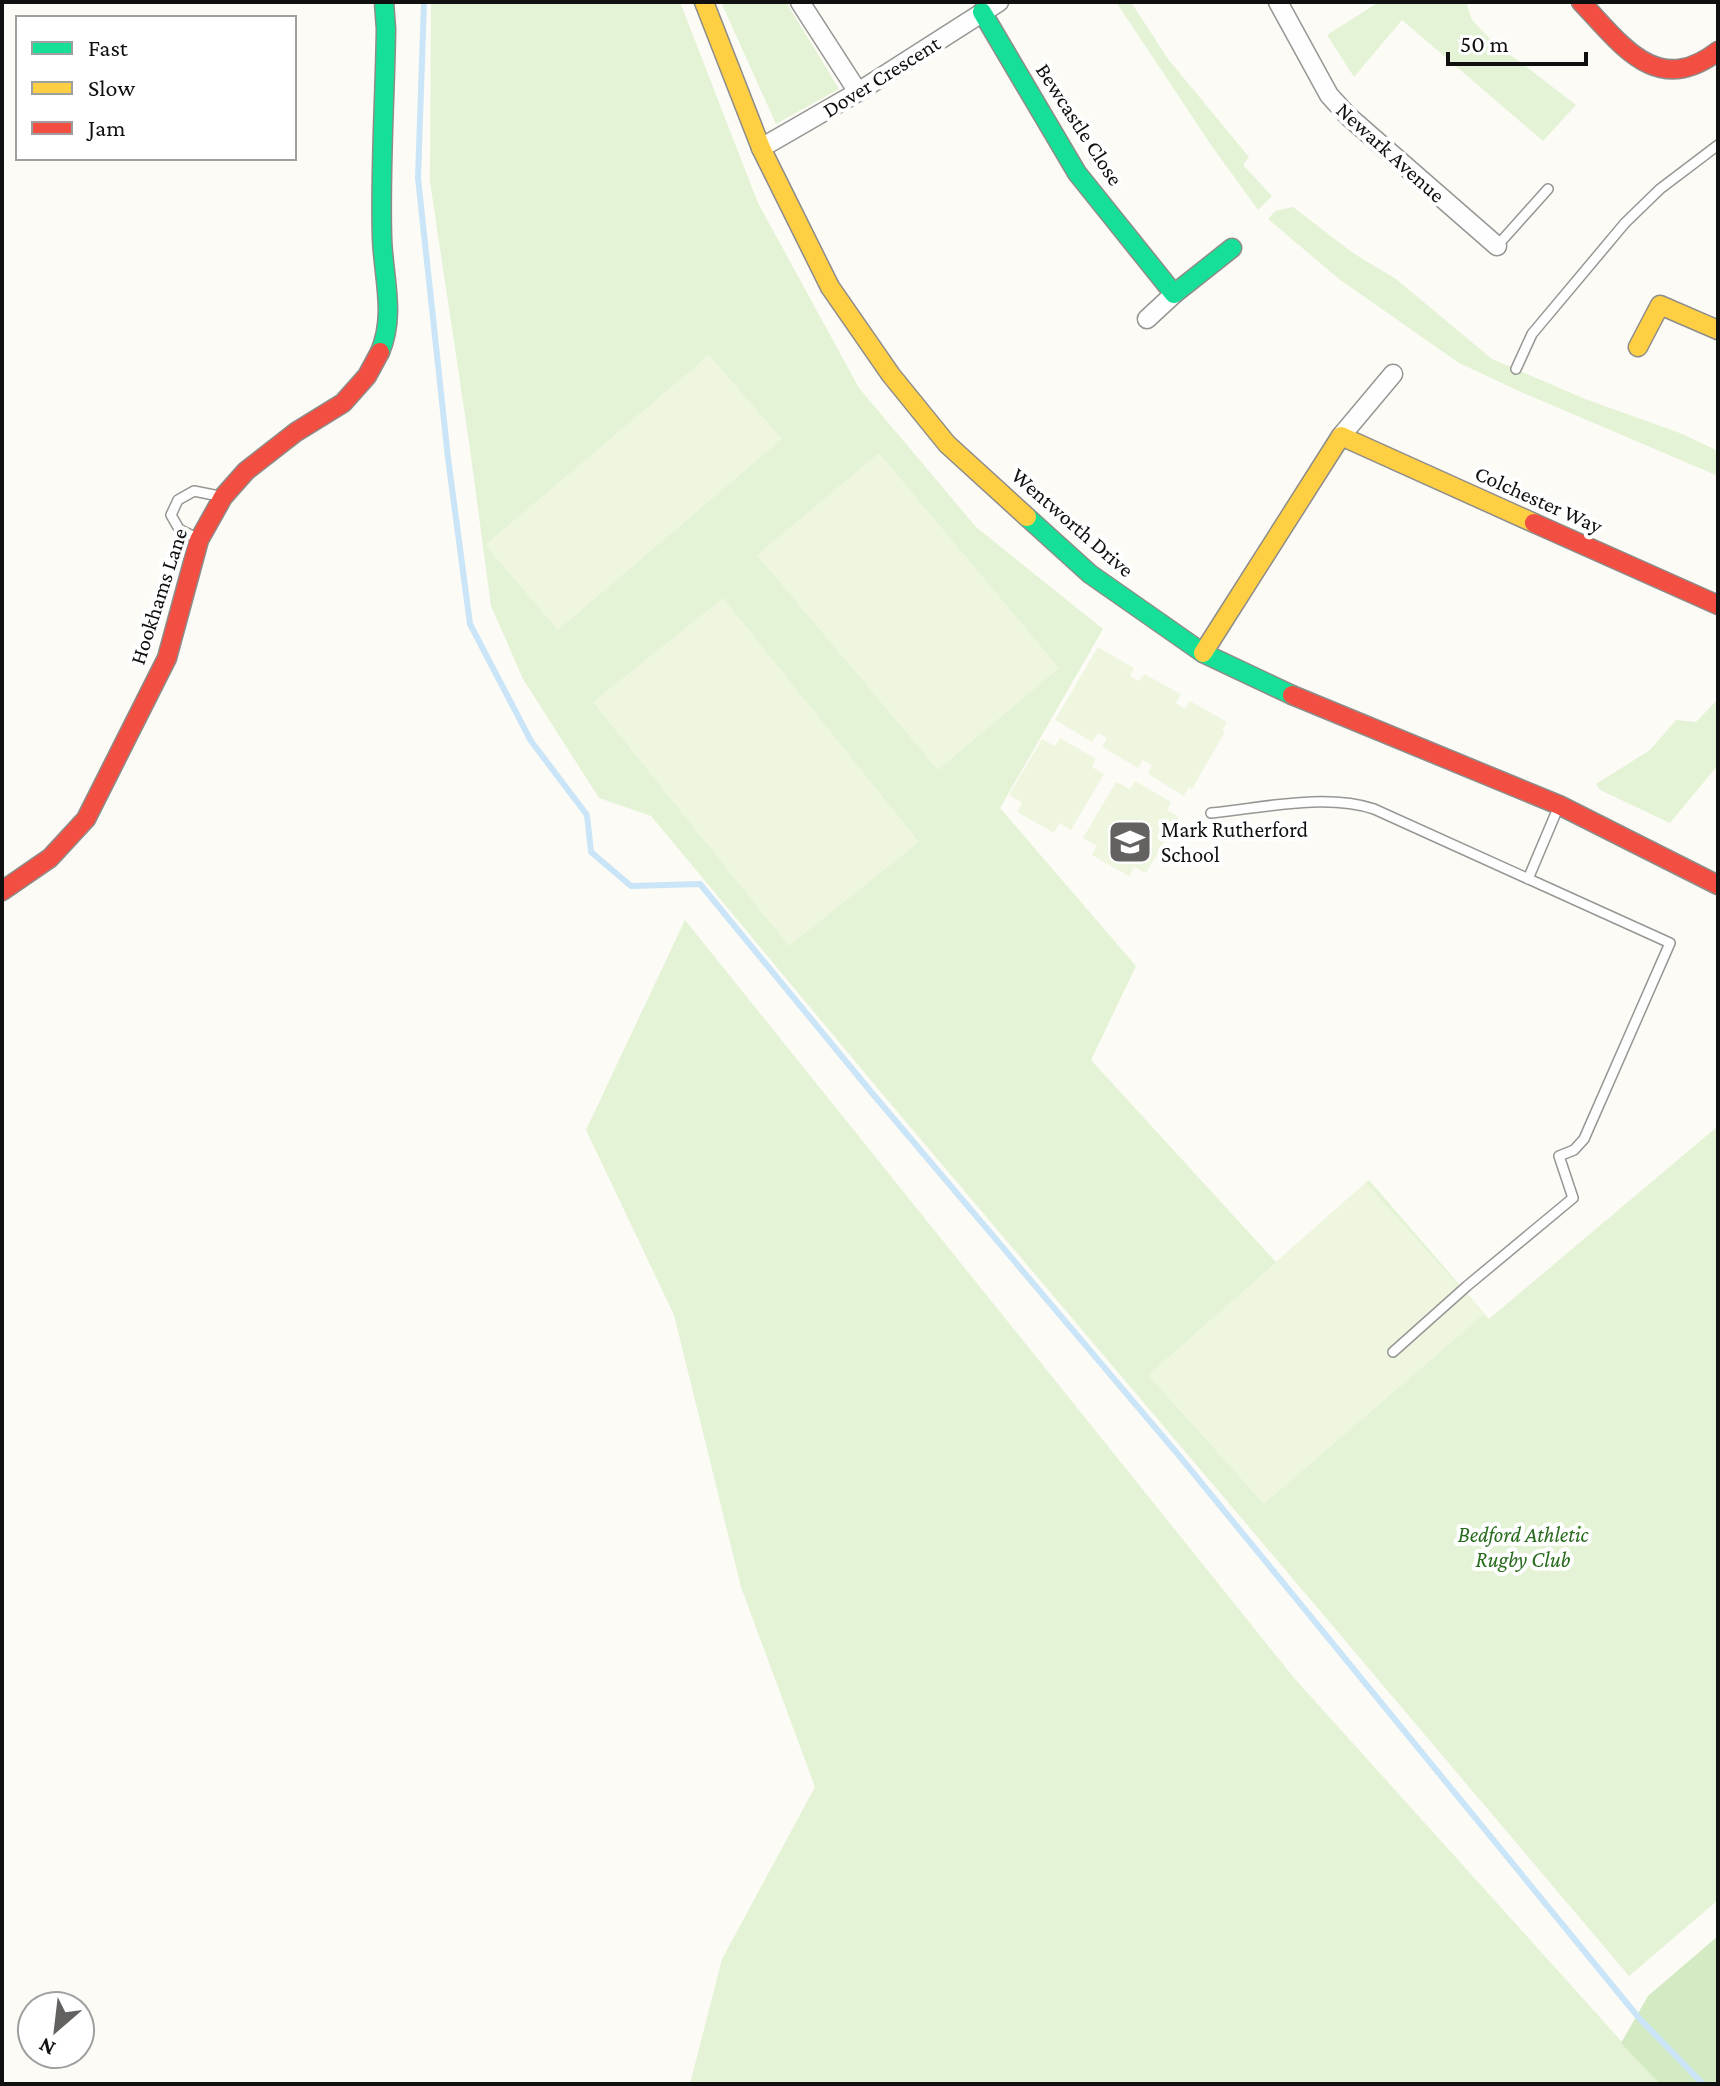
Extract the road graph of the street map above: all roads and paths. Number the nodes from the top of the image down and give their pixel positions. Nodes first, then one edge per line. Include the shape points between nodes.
1 (384, 2) edge
2 (704, 2) edge
3 (800, 2) edge
4 (999, 2) edge
5 (1278, 2) edge
6 (1581, 2) edge
7 (982, 12) junction
8 (1718, 51) edge
9 (858, 92) junction
10 (1718, 145) edge
11 (761, 148) junction
12 (1548, 189) dead end
13 (1497, 246) joint
14 (1232, 248) dead end
15 (1174, 294) junction
16 (1147, 319) dead end
17 (1718, 330) edge
18 (1638, 347) dead end
19 (1516, 369) dead end
20 (1393, 374) dead end
21 (1341, 436) junction
22 (223, 497) junction
23 (199, 540) junction
24 (1718, 605) edge
25 (1203, 653) junction
26 (1559, 805) junction
27 (1211, 813) dead end
28 (1528, 879) junction
29 (1718, 885) edge
30 (2, 891) edge
31 (1393, 1352) dead end

1 - 22 street, Hookhams Lane via 382,240 388,320 382,349 343,403 271,451
2 - 11 street, Wentworth Drive
3 - 9 street
4 - 7 street, Dover Crescent
5 - 13 street, Newark Avenue via 1329,95
6 - 8 street via 1656,69 1696,66
7 - 9 street, Dover Crescent
7 - 15 street, Bewcastle Close via 1077,173
9 - 11 street, Dover Crescent
10 - 19 lane via 1625,223 1532,334
11 - 25 street, Wentworth Drive via 830,287 947,444 1090,574
12 - 13 lane
14 - 15 street
15 - 16 street
17 - 18 street via 1660,305
20 - 21 street
21 - 24 street, Colchester Way
21 - 25 street
22 - 23 street, Hookhams Lane
22 - 23 lane via 194,491 178,500 171,515 179,529
23 - 30 street, Hookhams Lane via 167,658 86,819 50,858
25 - 26 street, Wentworth Drive
26 - 28 lane
26 - 29 street, Wentworth Drive
27 - 28 lane via 1354,802
28 - 31 lane via 1670,943 1584,1139 1559,1156 1573,1198

